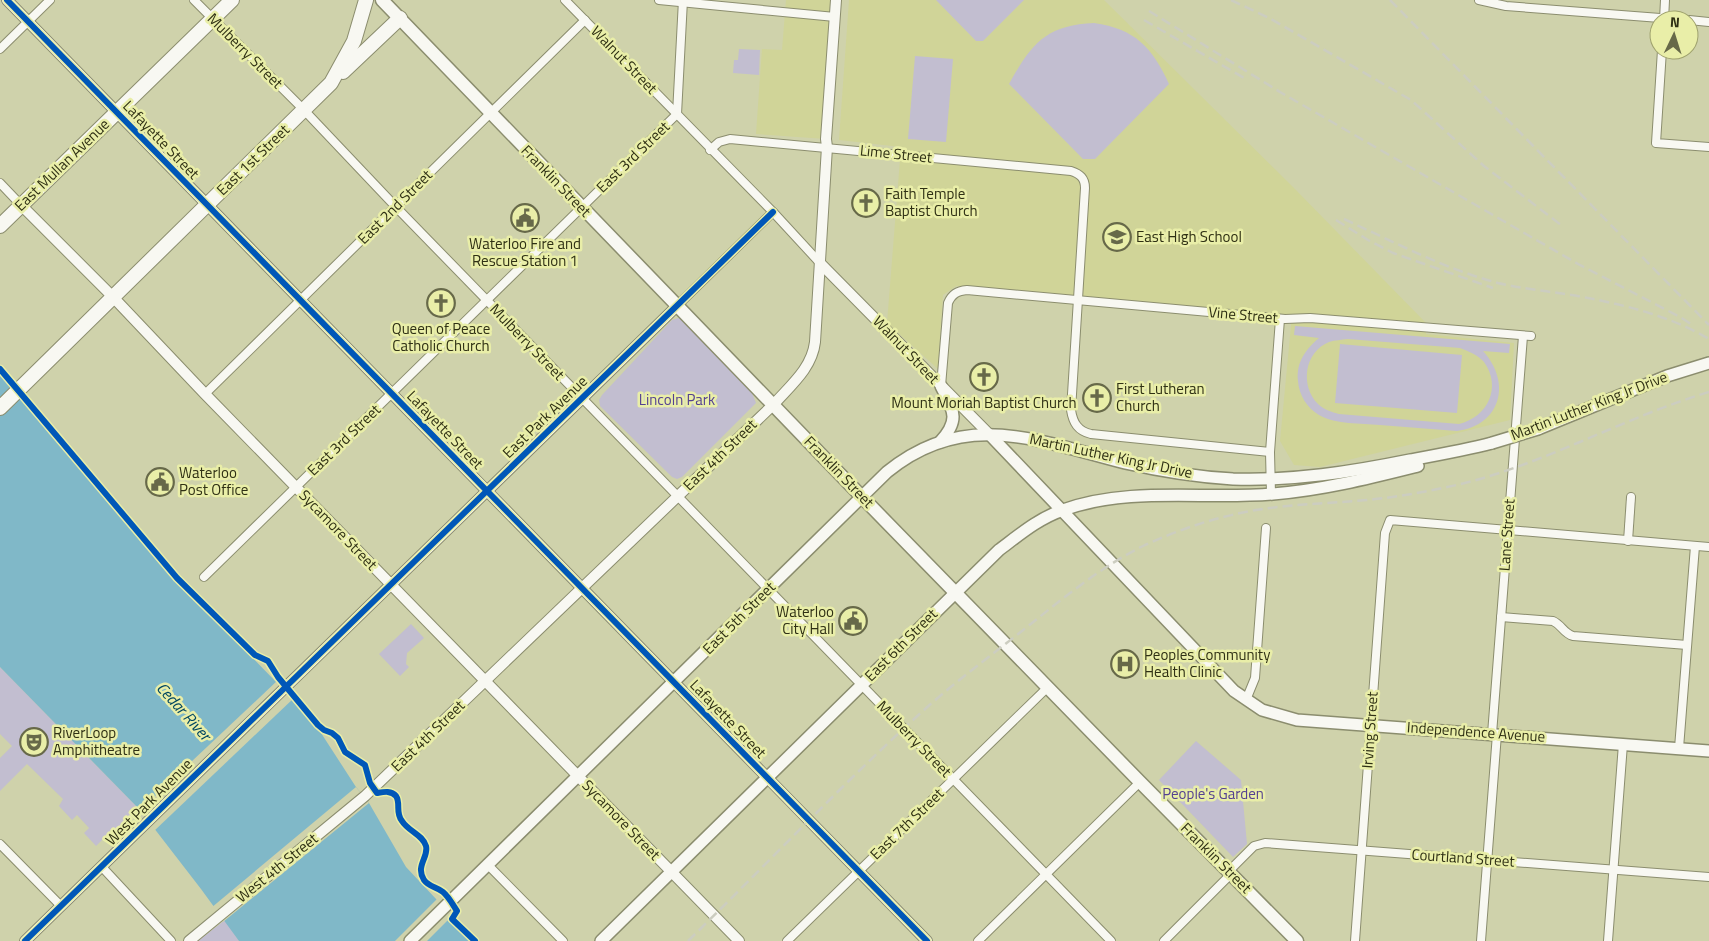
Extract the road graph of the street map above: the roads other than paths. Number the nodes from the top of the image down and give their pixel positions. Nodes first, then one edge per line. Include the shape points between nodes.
1 (7, 0) edge
2 (50, 0) edge
3 (194, 0) edge
4 (232, 0) edge
5 (366, 0) edge
6 (382, 0) edge
7 (565, 0) edge
8 (659, 0) edge
9 (836, 0) edge
10 (1479, 0) edge
11 (1546, 0) edge
12 (683, 1) edge
13 (1546, 9) junction
14 (835, 17) junction
15 (400, 18) junction
16 (1649, 18) edge
17 (212, 19) junction
18 (585, 20) junction
19 (28, 21) junction
20 (0, 49) edge
21 (1661, 60) edge
22 (332, 83) junction
23 (304, 110) junction
24 (116, 112) junction
25 (490, 113) junction
26 (677, 114) junction
27 (827, 147) junction
28 (1709, 147) edge
29 (710, 150) junction
30 (0, 183) edge
31 (21, 205) junction
32 (207, 205) junction
33 (395, 206) junction
34 (582, 207) junction
35 (773, 212) junction
36 (0, 226) edge
37 (820, 263) junction
38 (114, 297) junction
39 (300, 300) junction
40 (487, 300) junction
41 (1079, 301) junction
42 (678, 306) junction
43 (1280, 319) junction
44 (1527, 336) joint
45 (1709, 363) edge
46 (941, 386) junction
47 (392, 393) junction
48 (205, 394) junction
49 (582, 398) junction
50 (774, 404) junction
51 (0, 408) edge
52 (990, 435) junction
53 (939, 442) junction
54 (1469, 449) junction
55 (1270, 452) junction
56 (1270, 480) junction
57 (296, 487) junction
58 (487, 491) junction
59 (1271, 494) junction
60 (678, 496) junction
61 (862, 497) junction
62 (1631, 497) dead end
63 (1062, 510) junction
64 (1266, 528) dead end
65 (1507, 531) junction
66 (1628, 541) junction
67 (1695, 546) junction
68 (1709, 547) edge
69 (204, 577) dead end
70 (391, 584) junction
71 (582, 588) junction
72 (768, 589) junction
73 (956, 592) junction
74 (1501, 617) junction
75 (1687, 645) junction
76 (291, 681) joint
77 (485, 681) junction
78 (674, 682) junction
79 (862, 685) junction
80 (1048, 687) junction
81 (1246, 700) junction
82 (1371, 724) junction
83 (1494, 734) junction
84 (1623, 744) junction
85 (1680, 748) junction
86 (1709, 751) edge
87 (578, 776) junction
88 (767, 778) junction
89 (954, 779) junction
90 (1140, 782) junction
91 (365, 796) joint
92 (0, 844) edge
93 (1362, 850) junction
94 (1487, 860) junction
95 (488, 865) junction
96 (102, 866) junction
97 (1613, 870) junction
98 (859, 871) junction
99 (671, 872) junction
100 (1230, 872) junction
101 (1046, 874) junction
102 (1709, 877) edge
103 (61, 906) junction
104 (24, 941) edge
105 (171, 941) edge
106 (188, 941) edge
107 (410, 941) edge
108 (563, 941) edge
109 (601, 941) edge
110 (739, 941) edge
111 (787, 941) edge
112 (927, 941) edge
113 (978, 941) edge
114 (1112, 941) edge
115 (1164, 941) edge
116 (1297, 941) edge
117 (1355, 941) edge
118 (1482, 941) edge
119 (1608, 941) edge

1 - 19 street, Lafayette Street
2 - 19 street
3 - 17 street, Mulberry Street
4 - 17 highway, East Mullan Avenue
5 - 22 highway, East 1st Street via 354,41
6 - 15 main road, Franklin Street
7 - 18 street, Walnut Street
8 - 12 street
9 - 14 street, East 4th Street
10 - 13 street
11 - 13 street
12 - 14 street
12 - 26 street
13 - 16 street
14 - 27 street, East 4th Street
15 - 22 highway
15 - 25 main road, Franklin Street
17 - 23 street, Mulberry Street
17 - 24 highway, East Mullan Avenue
18 - 25 street, East 2nd Street
18 - 26 street, Walnut Street
19 - 20 street
19 - 24 street, Lafayette Street
21 - 28 street via 1656,143
22 - 23 highway, East 1st Street
23 - 32 highway, East 1st Street
23 - 33 street, Mulberry Street
24 - 31 highway, East Mullan Avenue
24 - 32 street, Lafayette Street
25 - 33 street, East 2nd Street
25 - 34 main road, Franklin Street
26 - 29 street, Walnut Street
26 - 34 street, East 3rd Street
27 - 29 street, Lime Street via 730,139 719,142
27 - 37 street, East 4th Street
27 - 41 street, Lime Street via 1073,172 1084,179 1085,188
29 - 35 street, Walnut Street
30 - 31 street, Sycamore Street
31 - 36 highway, East Mullan Avenue
31 - 38 street, Sycamore Street
32 - 38 highway, East 1st Street
32 - 39 street, Lafayette Street
33 - 39 street, East 2nd Street
33 - 40 street, Mulberry Street
34 - 40 street, East 3rd Street
34 - 42 main road, Franklin Street
35 - 37 street, Walnut Street
35 - 42 street, East Park Avenue
37 - 46 street, Walnut Street
37 - 50 street, East 4th Street via 812,355 805,369
38 - 48 street, Sycamore Street
38 - 51 highway, East 1st Street
39 - 47 street, Lafayette Street
39 - 48 street, East 2nd Street
40 - 47 street, East 3rd Street
40 - 49 street, Mulberry Street
41 - 43 street, Vine Street
41 - 46 street, Vine Street via 967,290 955,293 948,303
41 - 55 street via 1071,410 1076,425 1084,433
42 - 49 street, East Park Avenue
42 - 50 main road, Franklin Street
43 - 44 street, Vine Street via 1310,318
43 - 55 street
44 - 65 street, Lane Street
45 - 54 main road, Martin Luther King Jr Drive, bridge via 1538,429
46 - 52 street, Walnut Street
46 - 53 main road via 954,416 948,433
47 - 57 street, East 3rd Street
47 - 58 street, Lafayette Street
48 - 57 street, Sycamore Street
49 - 58 street, East Park Avenue
49 - 60 street, Mulberry Street
50 - 60 street, East 4th Street
50 - 61 main road, Franklin Street
52 - 53 main road, East 5th Street via 957,437
52 - 56 main road, Martin Luther King Jr Drive via 1037,440 1177,473
52 - 63 main road, Walnut Street
53 - 61 main road, East 5th Street via 898,463
54 - 56 main road, Martin Luther King Jr Drive via 1343,473
54 - 59 main road, Martin Luther King Jr Drive via 1420,466 1361,480
55 - 56 street
56 - 59 street
57 - 69 street, East 3rd Street
57 - 70 street, Sycamore Street
58 - 70 street, East Park Avenue
58 - 71 street, Lafayette Street
59 - 63 main road, East 6th Street via 1124,497
60 - 71 street, East 4th Street
60 - 72 street, Mulberry Street
61 - 72 main road, East 5th Street
61 - 73 main road, Franklin Street
62 - 66 street
63 - 73 main road, East 6th Street via 1031,526 999,550
63 - 81 main road, Walnut Street via 1234,692
64 - 81 street via 1255,678
65 - 66 street
65 - 74 street, Lane Street
65 - 82 street, Irving Street via 1390,520 1385,533
66 - 67 street
67 - 68 street
67 - 75 street
70 - 76 street, East Park Avenue
70 - 77 street, Sycamore Street
71 - 77 street, East 4th Street
71 - 78 street, Lafayette Street
72 - 78 main road, East 5th Street
72 - 79 street, Mulberry Street
73 - 79 main road, East 6th Street
73 - 80 main road, Franklin Street
74 - 75 street via 1553,621 1573,636
74 - 83 street, Lane Street
75 - 85 street
76 - 96 street, West Park Avenue
77 - 87 street, Sycamore Street
77 - 91 street, East 4th Street
78 - 87 main road, East 5th Street
78 - 88 street, Lafayette Street
79 - 88 main road, East 6th Street
79 - 89 street, Mulberry Street
80 - 89 street, East 7th Street
80 - 90 main road, Franklin Street
81 - 82 main road, Independence Avenue via 1262,710 1297,720
82 - 83 main road, Independence Avenue
82 - 93 street, Irving Street
83 - 84 main road, Independence Avenue
83 - 94 street, Lane Street
84 - 85 main road, Independence Avenue
84 - 97 street
85 - 86 main road, Independence Avenue
87 - 95 main road, East 5th Street
87 - 99 street, Sycamore Street
88 - 98 street, Lafayette Street
88 - 99 main road, East 6th Street
89 - 98 street, East 7th Street
89 - 101 street, Mulberry Street
90 - 100 main road, Franklin Street
90 - 101 street
91 - 106 street, West 4th Street
92 - 103 street
93 - 94 street, Courtland Street
93 - 100 street, Courtland Street via 1259,844
93 - 117 street, Irving Street
94 - 97 street, Courtland Street
94 - 118 street, Lane Street
95 - 107 main road, East 5th Street
95 - 108 street
96 - 103 street, West Park Avenue
96 - 105 street
97 - 102 street, Courtland Street
97 - 119 street
98 - 111 street, East 7th Street
98 - 112 street, Lafayette Street
99 - 109 main road, East 6th Street
99 - 110 street, Sycamore Street
100 - 115 street, Courtland Street
100 - 116 main road, Franklin Street
101 - 113 street
101 - 114 street, Mulberry Street
103 - 104 street, West Park Avenue

